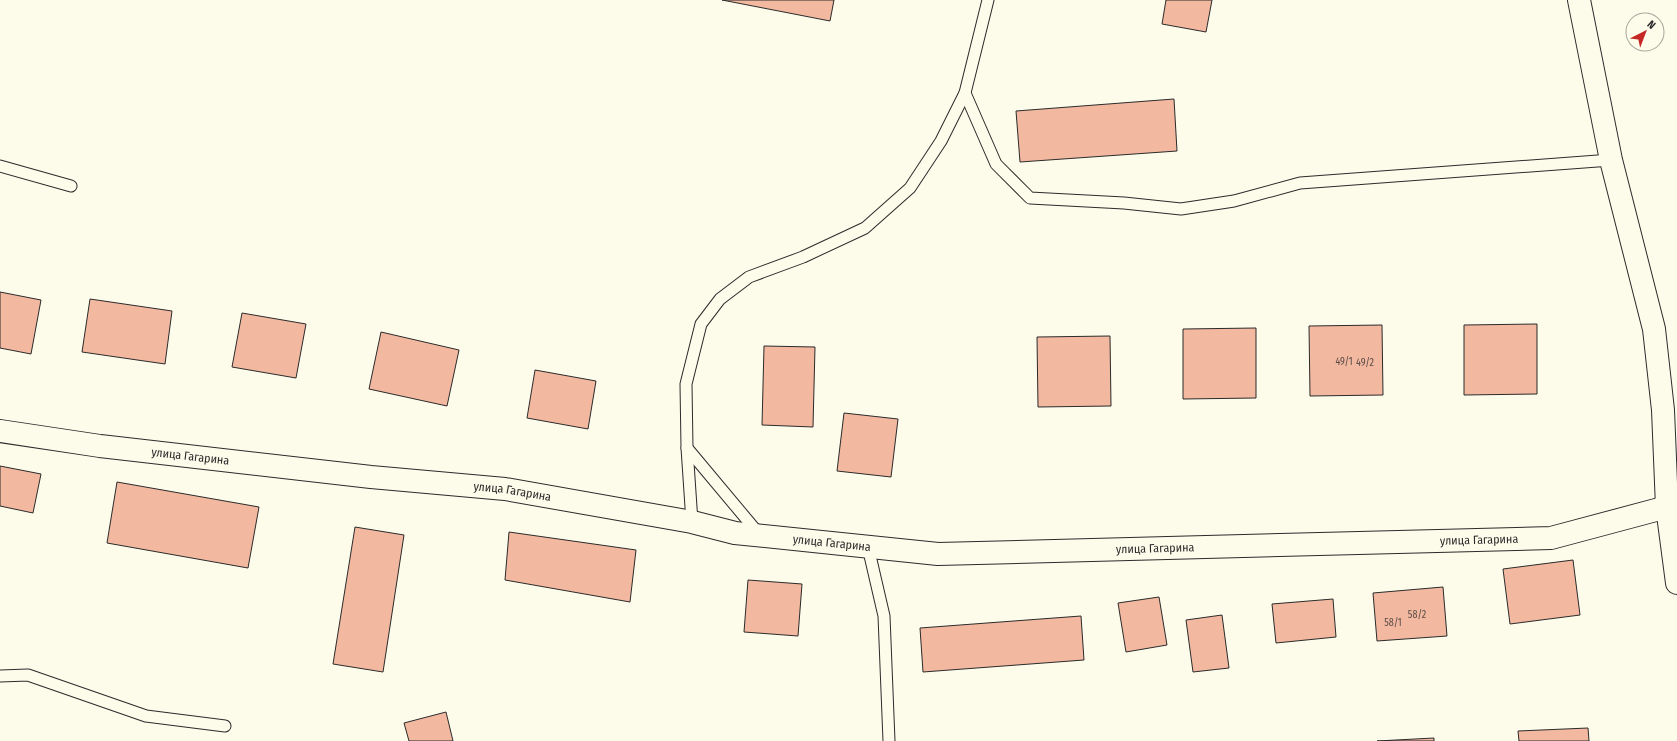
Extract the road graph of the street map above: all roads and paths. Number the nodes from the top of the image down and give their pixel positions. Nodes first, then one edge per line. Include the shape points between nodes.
1 (988, 0) edge
2 (1579, 0) edge
3 (965, 93) junction
4 (1611, 160) junction
5 (0, 166) edge
6 (71, 186) dead end
7 (0, 431) edge
8 (687, 448) junction
9 (1667, 507) junction
10 (692, 522) junction
11 (759, 534) junction
12 (868, 546) junction
13 (1677, 583) edge
14 (0, 676) edge
15 (225, 726) dead end
16 (889, 741) edge

1 - 3 lane
2 - 4 street
3 - 4 lane via 996,164 1030,198 1181,209 1234,201 1300,183
3 - 8 lane via 941,141 910,188 865,228 803,257 749,277 720,299 701,324 686,384
4 - 9 street via 1654,329 1663,410
5 - 6 lane
7 - 10 street, улица Гагарина via 131,450 505,489
8 - 10 lane
8 - 11 lane
9 - 12 street, улица Гагарина via 1551,538 938,554
9 - 13 street
10 - 11 street, улица Гагарина via 736,533
11 - 12 street, улица Гагарина
12 - 16 lane via 884,616
14 - 15 lane via 28,675 146,716

